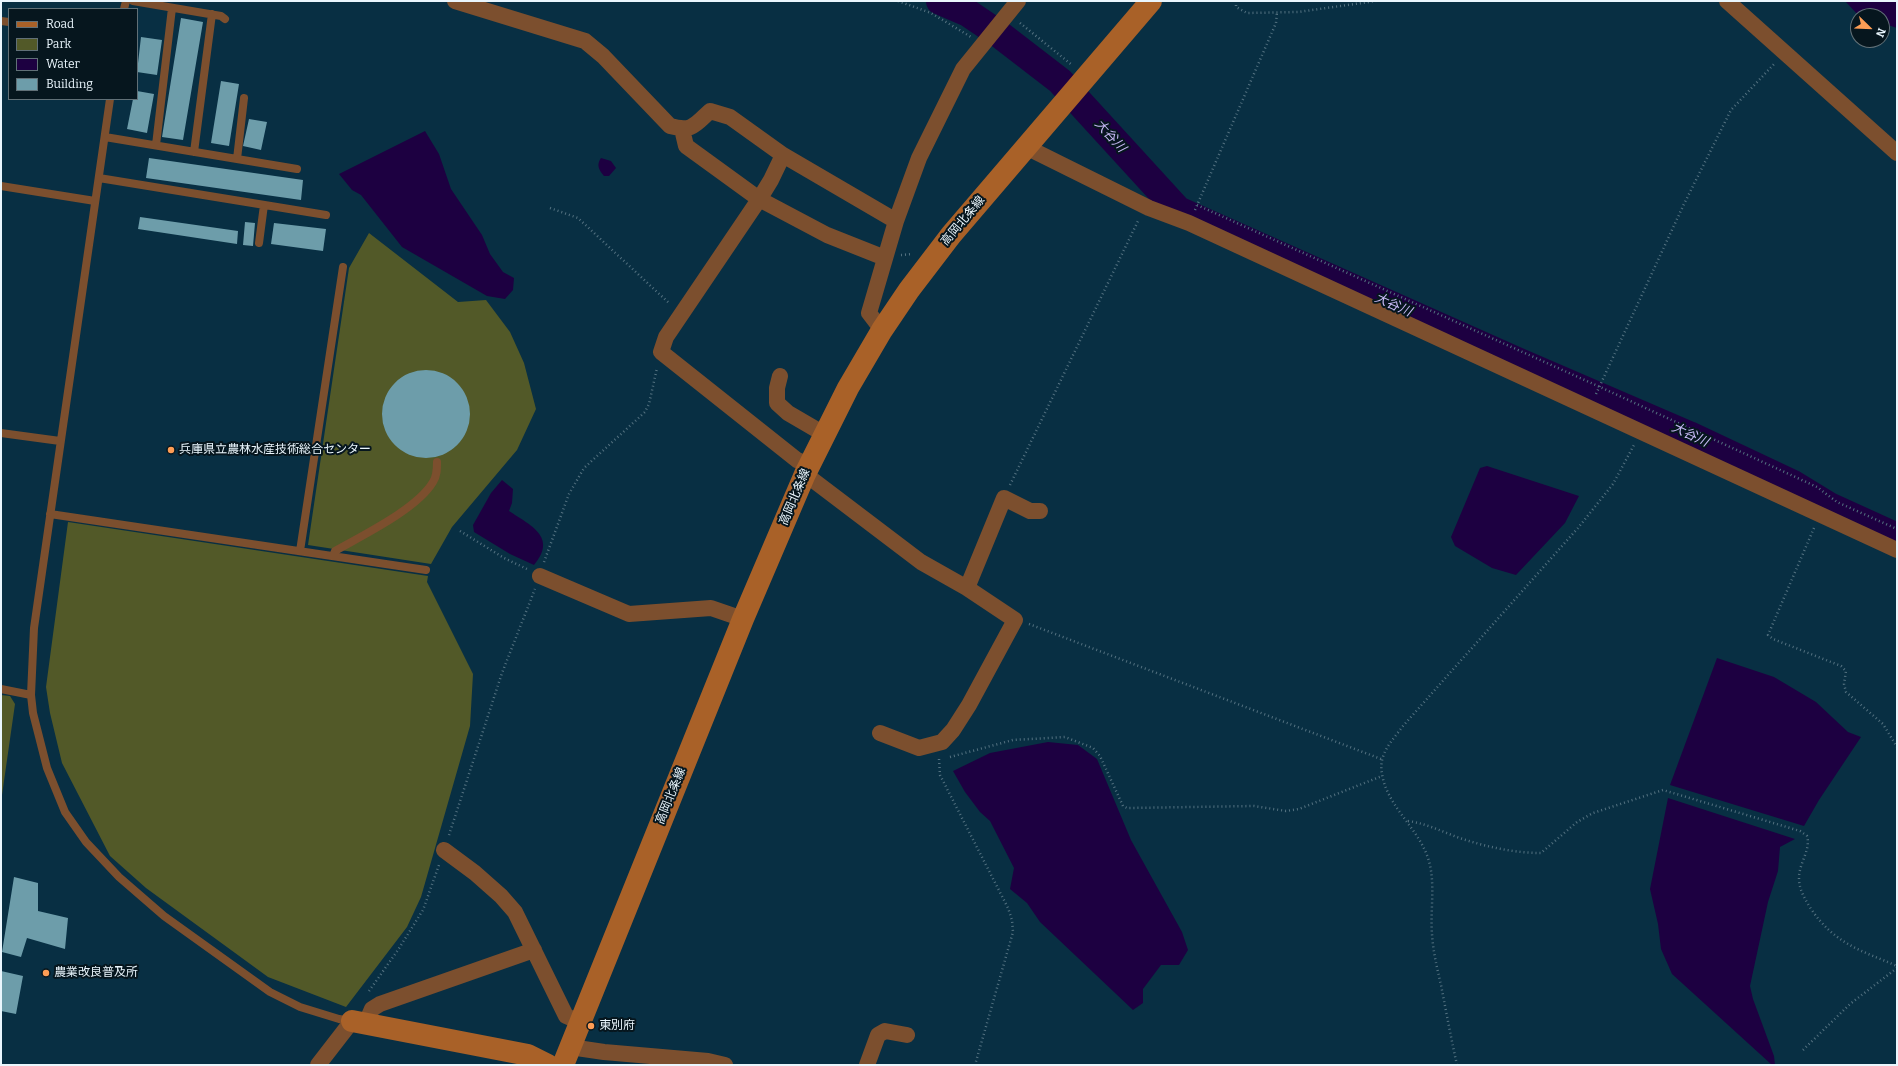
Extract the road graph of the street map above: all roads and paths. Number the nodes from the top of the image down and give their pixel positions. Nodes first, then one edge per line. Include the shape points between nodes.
1 (133, 1) edge
2 (455, 1) edge
3 (898, 1) edge
4 (1152, 1) edge
5 (1236, 1) edge
6 (1376, 1) edge
7 (1727, 1) edge
8 (1012, 7) edge
9 (172, 8) junction
10 (1277, 12) junction
11 (212, 14) junction
12 (225, 19) dead end
13 (981, 46) junction
14 (1785, 52) junction
15 (1084, 79) junction
16 (244, 98) dead end
17 (110, 100) edge
18 (682, 129) junction
19 (105, 137) junction
20 (156, 145) junction
21 (1026, 147) junction
22 (194, 152) junction
23 (1897, 153) edge
24 (783, 155) junction
25 (237, 159) junction
26 (297, 169) dead end
27 (99, 178) junction
28 (1, 186) edge
29 (759, 199) junction
30 (95, 202) junction
31 (264, 205) junction
32 (1145, 206) junction
33 (550, 208) dead end
34 (326, 215) dead end
35 (896, 221) junction
36 (259, 243) dead end
37 (886, 255) junction
38 (932, 259) junction
39 (343, 267) dead end
40 (681, 313) junction
41 (882, 330) junction
42 (661, 352) junction
43 (780, 376) dead end
44 (1600, 387) junction
45 (1598, 391) dead end
46 (1641, 432) junction
47 (1, 433) edge
48 (824, 434) junction
49 (60, 441) junction
50 (437, 462) dead end
51 (807, 469) junction
52 (1004, 498) junction
53 (1040, 511) dead end
54 (50, 514) junction
55 (1820, 514) junction
56 (1897, 529) edge
57 (460, 531) dead end
58 (1897, 550) edge
59 (300, 551) junction
60 (333, 556) junction
61 (426, 570) dead end
62 (540, 576) junction
63 (967, 588) junction
64 (743, 619) junction
65 (1015, 620) junction
66 (1, 690) edge
67 (31, 695) junction
68 (880, 733) dead end
69 (942, 742) junction
70 (1897, 747) edge
71 (939, 758) junction
72 (1381, 759) junction
73 (1382, 776) junction
74 (1407, 821) junction
75 (444, 850) junction
76 (534, 950) junction
77 (1897, 967) edge
78 (369, 992) dead end
79 (359, 1022) junction
80 (580, 1022) junction
81 (907, 1034) dead end
82 (1803, 1050) dead end
83 (567, 1056) edge
84 (605, 1058) edge
85 (318, 1065) edge
86 (548, 1065) edge
87 (725, 1065) edge
88 (867, 1065) edge
89 (975, 1065) edge
90 (1457, 1065) edge

1 - 9 lane
2 - 18 street via 584,41 603,56 670,126
3 - 13 path via 931,13
4 - 15 main road, 高岡北条線
5 - 10 path via 1236,7 1247,13
6 - 10 path via 1298,12
7 - 14 street
8 - 13 street
8 - 15 path
9 - 11 lane
9 - 20 lane
10 - 44 path via 1276,23 1196,206
11 - 12 lane
11 - 22 lane
13 - 35 street via 964,69 919,158
14 - 23 street
14 - 44 path via 1731,110 1684,204
15 - 21 main road, 高岡北条線
16 - 25 lane
17 - 19 lane
18 - 24 street via 692,128 710,111 730,117
18 - 29 street via 686,146
19 - 20 lane
19 - 27 lane
20 - 22 lane
21 - 32 street
21 - 38 main road, 高岡北条線
22 - 25 lane
24 - 29 street
24 - 35 street
25 - 26 lane
27 - 30 lane
27 - 31 lane
28 - 30 lane
29 - 37 street via 827,235
29 - 40 street
30 - 49 lane
31 - 34 lane
31 - 36 lane
32 - 46 street
32 - 52 path
33 - 40 path via 578,218 628,267
35 - 37 street
37 - 38 path via 926,254
37 - 41 street via 868,313
38 - 41 main road, 高岡北条線
39 - 59 lane
40 - 42 street via 666,337
41 - 48 main road, 高岡北条線
42 - 51 street
42 - 62 path via 645,412 584,468 569,494
43 - 48 street via 777,403 788,413
44 - 45 path
44 - 56 path via 1817,488 1837,502
46 - 55 street
46 - 72 path via 1613,484 1578,528 1403,726
47 - 49 lane
48 - 51 main road, 高岡北条線
49 - 54 lane
50 - 60 lane via 433,483 417,501 335,550
51 - 63 street via 922,562
51 - 64 main road, 高岡北条線
52 - 53 street via 1030,510
52 - 63 street
54 - 59 lane
54 - 67 lane via 34,628
55 - 58 street
55 - 70 path via 1768,635 1773,640 1841,666 1846,671 1846,692 1883,724
57 - 62 path
59 - 60 lane
60 - 61 lane
62 - 64 street via 629,614 711,608
62 - 75 path via 502,673
63 - 65 street
64 - 80 main road, 高岡北条線
65 - 69 street via 969,705
65 - 72 path
66 - 67 lane
67 - 79 lane via 47,768 65,812 86,842 118,877 164,916 270,992 300,1007 339,1019
68 - 69 street via 919,748
69 - 71 path
71 - 73 path via 1013,740 1065,737 1094,748 1123,806 1127,808 1254,806 1286,811 1299,809
71 - 89 path via 940,775 1012,920 1013,932
72 - 73 path
73 - 74 path via 1391,797
74 - 77 path via 1422,823 1468,841 1526,853 1542,853 1577,822 1593,813 1663,790 1800,831 1807,836 1809,843 1799,877 1800,889 1821,922 1845,943
74 - 90 path via 1418,836 1428,859 1434,947
75 - 76 street via 501,896 515,912
75 - 78 path via 423,910
76 - 79 street via 380,1004
76 - 80 street via 566,1016
77 - 82 path via 1850,1004
79 - 85 street
79 - 86 main road via 528,1055
80 - 83 main road, 高岡北条線
81 - 88 street via 885,1031 878,1034
83 - 84 street
84 - 87 street via 708,1062

